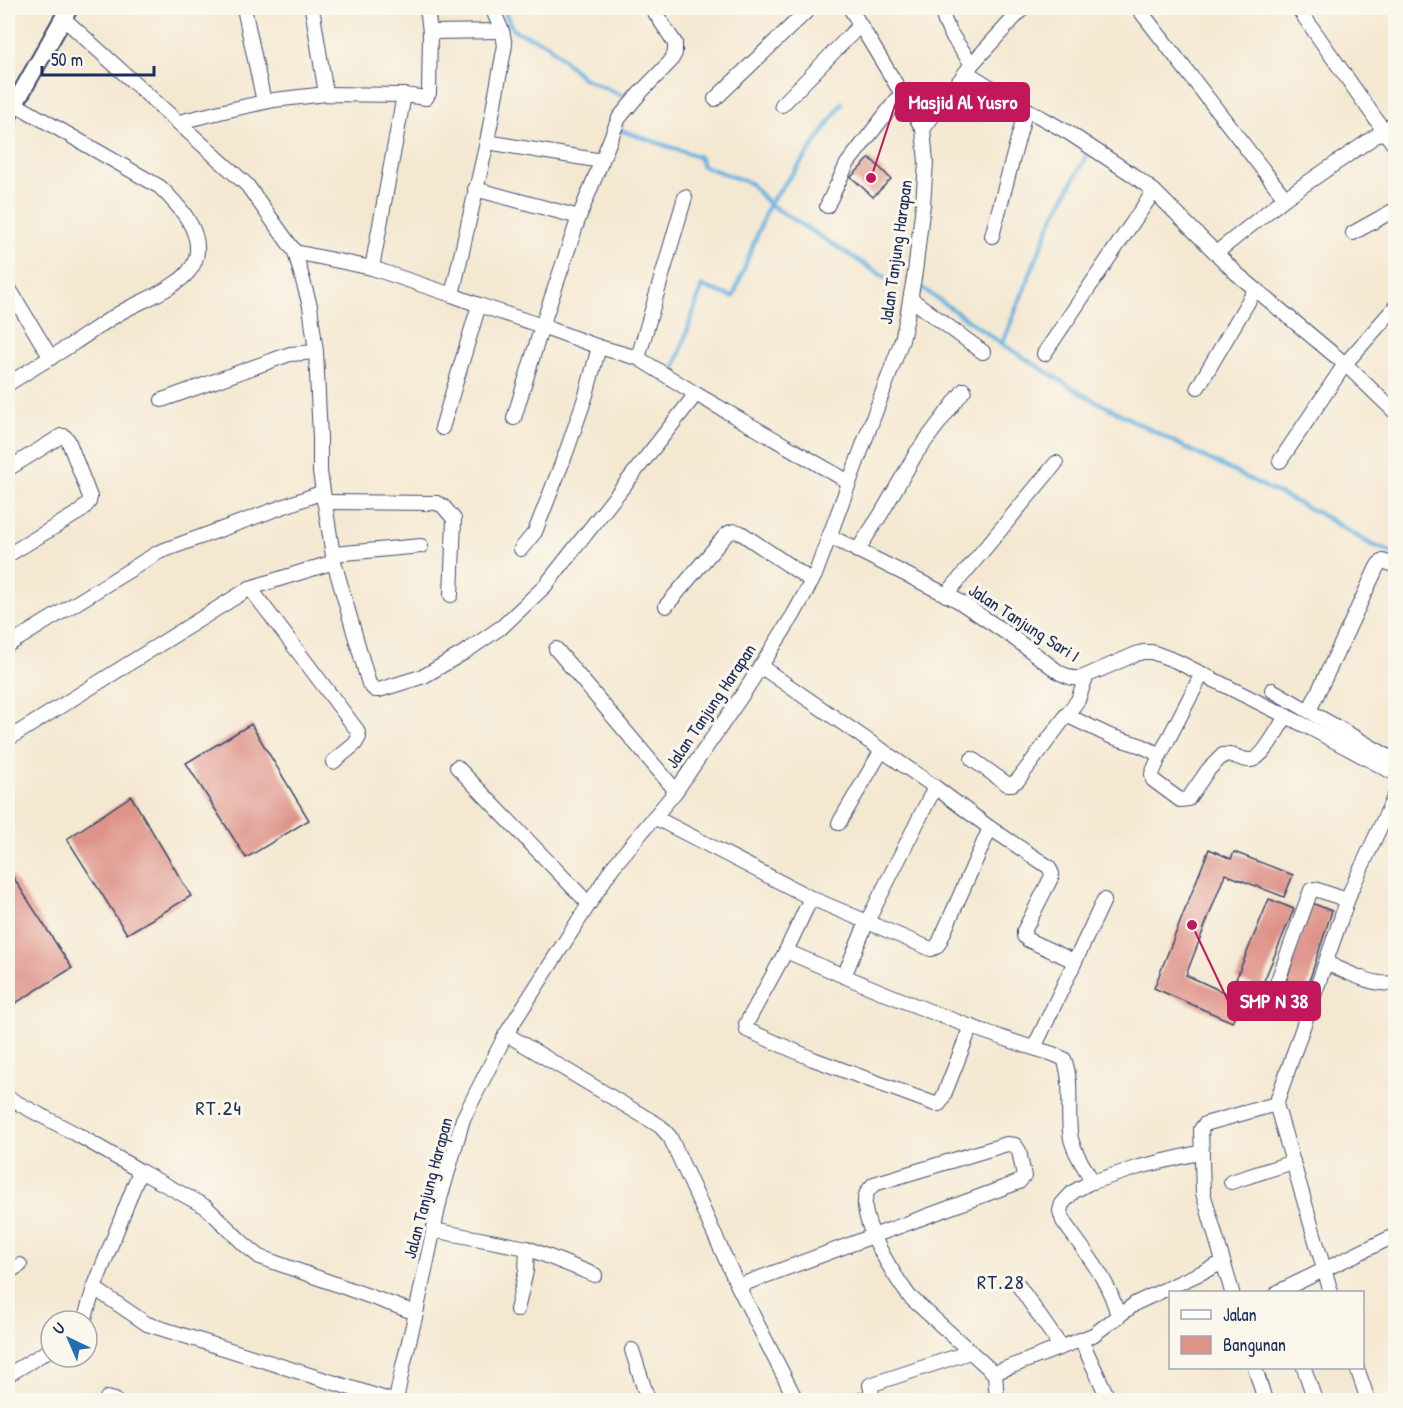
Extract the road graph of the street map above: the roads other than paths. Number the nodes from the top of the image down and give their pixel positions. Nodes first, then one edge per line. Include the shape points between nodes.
1 (244, 8) edge
2 (312, 8) edge
3 (427, 8) edge
4 (492, 8) edge
5 (652, 8) edge
6 (810, 8) edge
7 (850, 8) edge
8 (942, 8) edge
9 (1023, 8) edge
10 (1138, 8) edge
11 (1298, 8) edge
12 (66, 13) edge
13 (861, 26) junction
14 (502, 31) junction
15 (430, 32) junction
16 (969, 68) junction
17 (902, 93) junction
18 (326, 94) junction
19 (404, 95) junction
20 (714, 99) dead end
21 (264, 102) junction
22 (782, 105) dead end
23 (1026, 109) junction
24 (11, 110) edge
25 (179, 122) junction
26 (1389, 125) edge
27 (923, 129) junction
28 (487, 142) junction
29 (1395, 148) edge
30 (602, 161) junction
31 (475, 189) junction
32 (1154, 191) junction
33 (685, 197) dead end
34 (1285, 198) junction
35 (827, 206) dead end
36 (1395, 209) edge
37 (579, 217) junction
38 (1353, 233) dead end
39 (993, 236) dead end
40 (295, 252) junction
41 (1216, 253) junction
42 (372, 268) junction
43 (8, 288) edge
44 (1255, 290) junction
45 (452, 295) junction
46 (911, 299) junction
47 (479, 305) junction
48 (1395, 306) edge
49 (542, 326) junction
50 (599, 347) junction
51 (316, 352) junction
52 (983, 352) dead end
53 (1044, 354) dead end
54 (51, 358) junction
55 (638, 358) junction
56 (1346, 364) junction
57 (8, 384) edge
58 (1198, 387) dead end
59 (963, 390) dead end
60 (696, 394) junction
61 (162, 400) dead end
62 (1395, 413) edge
63 (514, 418) dead end
64 (442, 428) dead end
65 (1280, 461) dead end
66 (1056, 462) dead end
67 (8, 469) edge
68 (849, 482) junction
69 (323, 497) junction
70 (829, 536) junction
71 (421, 546) dead end
72 (521, 549) dead end
73 (857, 551) junction
74 (8, 555) edge
75 (334, 558) junction
76 (1395, 566) edge
77 (812, 581) junction
78 (250, 588) junction
79 (946, 595) junction
80 (451, 596) dead end
81 (666, 606) dead end
82 (8, 645) edge
83 (556, 649) dead end
84 (760, 666) junction
85 (1202, 674) junction
86 (1086, 677) junction
87 (1272, 690) dead end
88 (1309, 711) junction
89 (1066, 715) junction
90 (1286, 716) junction
91 (8, 739) edge
92 (882, 750) junction
93 (1160, 755) junction
94 (972, 759) dead end
95 (333, 762) dead end
96 (1393, 762) edge
97 (457, 767) dead end
98 (935, 787) junction
99 (676, 791) junction
100 (1395, 793) edge
101 (654, 817) junction
102 (839, 823) dead end
103 (990, 828) junction
104 (810, 898) junction
105 (1104, 900) dead end
106 (1347, 900) junction
107 (589, 904) junction
108 (867, 922) junction
109 (786, 951) junction
110 (1074, 961) junction
111 (1326, 963) junction
112 (844, 976) junction
113 (1395, 982) edge
114 (1236, 987) dead end
115 (971, 1026) junction
116 (506, 1034) junction
117 (1034, 1048) junction
118 (8, 1098) edge
119 (1276, 1104) junction
120 (1202, 1152) junction
121 (1293, 1162) junction
122 (140, 1171) junction
123 (1093, 1182) junction
124 (1232, 1182) dead end
125 (433, 1230) junction
126 (872, 1235) junction
127 (1395, 1235) edge
128 (527, 1248) junction
129 (1222, 1263) junction
130 (1323, 1269) junction
131 (595, 1275) dead end
132 (1016, 1282) dead end
133 (738, 1286) junction
134 (94, 1288) junction
135 (1231, 1291) edge
136 (1281, 1291) edge
137 (1330, 1291) edge
138 (88, 1309) edge
139 (517, 1310) dead end
140 (416, 1313) junction
141 (1118, 1317) junction
142 (1082, 1340) junction
143 (1061, 1347) junction
144 (632, 1350) dead end
145 (970, 1352) junction
146 (39, 1356) edge
147 (1255, 1369) edge
148 (1304, 1369) edge
149 (1357, 1369) edge
150 (994, 1373) junction
151 (8, 1375) edge
152 (869, 1400) edge
153 (389, 1401) edge
154 (396, 1401) edge
155 (648, 1401) edge
156 (796, 1401) edge
157 (997, 1401) edge
158 (1109, 1401) edge
159 (1265, 1401) edge
160 (1315, 1401) edge
161 (1368, 1401) edge

1 - 21 street
2 - 18 street
3 - 15 street
4 - 14 street
5 - 30 street via 675,43 675,53 619,118
6 - 20 street
7 - 13 street, Jalan Tanjung Harapan
8 - 16 street
9 - 16 street
10 - 34 street
11 - 26 street
12 - 24 street
12 - 25 street
13 - 17 street, Jalan Tanjung Harapan
13 - 22 street
14 - 15 street
14 - 28 street via 505,45
15 - 19 street via 429,93 424,98
16 - 23 street
16 - 27 street
17 - 27 street, Jalan Tanjung Harapan
17 - 35 street via 848,164
18 - 19 street
18 - 21 street
19 - 42 street
21 - 25 street
23 - 32 street via 1094,148
23 - 39 street
24 - 54 street via 160,186 190,223 197,249 195,262 177,283 123,311
25 - 40 street via 247,185
26 - 29 street
26 - 34 street
27 - 46 street, Jalan Tanjung Harapan via 926,162
28 - 30 street
28 - 31 street
30 - 37 street
31 - 37 street
31 - 45 street
32 - 41 street
32 - 53 street
33 - 55 street
34 - 41 street
36 - 38 street
37 - 49 street
40 - 42 street
40 - 51 street via 310,306
41 - 44 street
42 - 45 street
43 - 54 street
44 - 56 street
44 - 58 street
45 - 47 street
46 - 52 street
46 - 68 street, Jalan Tanjung Harapan via 902,340
47 - 49 street
47 - 64 street
48 - 56 street
49 - 50 street
49 - 63 street
50 - 55 street
50 - 72 street via 566,453 534,532
51 - 61 street via 290,354
51 - 69 street
54 - 57 street
55 - 60 street
56 - 62 street
56 - 65 street
59 - 73 street via 917,452
60 - 68 street
60 - 75 street via 545,586 503,626 424,676 379,690 372,688
66 - 79 street
67 - 74 street via 64,436 90,497 81,511
68 - 70 street, Jalan Tanjung Harapan
69 - 75 street
69 - 80 street via 443,506 454,519
69 - 82 street via 159,552
70 - 73 street, Jalan Tanjung Sari I
70 - 77 street, Jalan Tanjung Harapan
71 - 75 street
73 - 79 street, Jalan Tanjung Sari I
75 - 78 street
76 - 88 street via 1383,561 1377,567
77 - 81 street via 741,533 732,531
77 - 84 street, Jalan Tanjung Harapan
78 - 91 street
78 - 95 street via 357,730 355,744
79 - 86 street, Jalan Tanjung Sari I via 993,623 1060,673 1077,679
83 - 99 street
84 - 92 street
84 - 99 street, Jalan Tanjung Harapan
85 - 86 street, Jalan Tanjung Sari I via 1148,651
85 - 90 street, Jalan Tanjung Sari I
85 - 93 street
86 - 89 street via 1078,700
87 - 88 street
88 - 96 street
89 - 93 street
89 - 94 street via 1012,784
90 - 93 street via 1255,759 1223,755 1184,800 1152,779
90 - 96 street, Jalan Tanjung Sari I
92 - 98 street
92 - 102 street
97 - 107 street
98 - 103 street
98 - 108 street
99 - 101 street, Jalan Tanjung Harapan
100 - 106 street
101 - 104 street
101 - 107 street, Jalan Tanjung Harapan via 612,868
103 - 108 street via 936,947 931,949
103 - 110 street via 1049,867 1051,878 1024,936
104 - 108 street
104 - 109 street
105 - 110 street
106 - 111 street
106 - 114 street via 1311,890 1273,993 1269,996
107 - 116 street, Jalan Tanjung Harapan
108 - 112 street
109 - 112 street
109 - 115 street via 746,1027 813,1059 937,1104
110 - 117 street
111 - 113 street via 1369,981
111 - 119 street
112 - 115 street
115 - 117 street
116 - 125 street, Jalan Tanjung Harapan via 463,1119
116 - 133 street via 660,1126 670,1137
117 - 123 street via 1060,1057 1065,1063 1071,1138
118 - 122 street
119 - 120 street via 1205,1124 1201,1129
119 - 121 street
120 - 123 street
120 - 129 street via 1203,1193
121 - 124 street
121 - 130 street
122 - 134 street
122 - 140 street via 206,1207 260,1257
123 - 141 street via 1066,1198 1060,1211 1105,1282
125 - 128 street
125 - 140 street, Jalan Tanjung Harapan
126 - 126 street via 1019,1182 1024,1176 1017,1148 1007,1144 874,1184 867,1191 864,1208
126 - 133 street
126 - 145 street via 909,1296
127 - 130 street
128 - 131 street
128 - 139 street
129 - 135 street
129 - 141 street via 1136,1303
130 - 136 street
130 - 137 street
132 - 143 street
133 - 156 street
134 - 138 street
134 - 153 street via 147,1324
140 - 154 street, Jalan Tanjung Harapan
141 - 142 street
142 - 143 street
142 - 158 street
143 - 150 street
144 - 155 street
145 - 150 street
145 - 152 street via 870,1385
146 - 151 street
147 - 159 street
148 - 160 street
149 - 161 street
150 - 157 street

